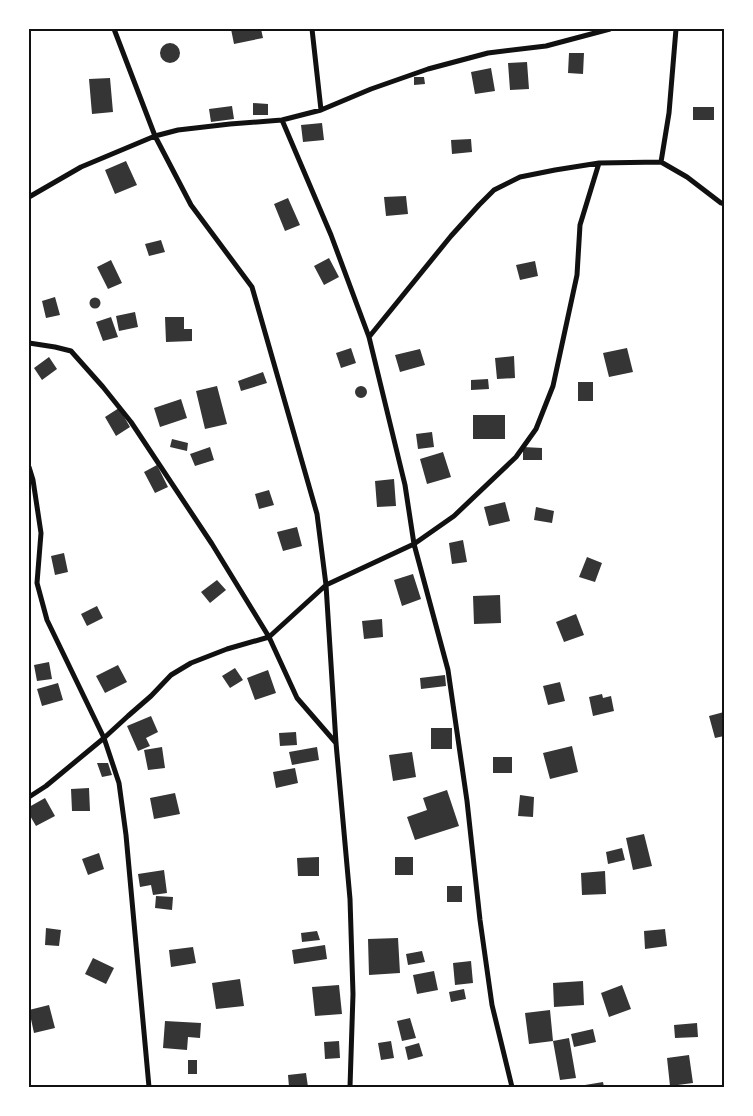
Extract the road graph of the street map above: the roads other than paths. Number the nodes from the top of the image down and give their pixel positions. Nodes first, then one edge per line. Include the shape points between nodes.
1 (114, 29) edge
2 (312, 29) edge
3 (610, 29) edge
4 (676, 29) edge
5 (321, 110) junction
6 (282, 120) junction
7 (155, 136) junction
8 (661, 162) junction
9 (599, 163) junction
10 (29, 197) edge
11 (724, 204) edge
12 (369, 337) junction
13 (29, 343) edge
14 (29, 466) edge
15 (414, 544) junction
16 (326, 585) junction
17 (269, 637) junction
18 (104, 738) junction
19 (336, 743) junction
20 (29, 797) edge
21 (149, 1087) edge
22 (350, 1087) edge
23 (512, 1087) edge

1 - 7 street
2 - 5 street
3 - 5 street via 546,46 488,53 428,69
4 - 8 street via 669,114
5 - 6 street
6 - 7 street via 178,130
6 - 12 street via 331,235
7 - 10 street via 82,167
7 - 16 street via 192,205 252,287 317,514
8 - 9 street
8 - 11 street
9 - 12 street via 520,177 494,190 451,236
9 - 15 street via 580,225 577,275 553,386 536,429 516,457 486,486 454,516
12 - 15 street via 405,485
13 - 17 street via 72,352 103,387 131,422
14 - 18 street via 42,533 37,583 47,620
15 - 16 street
15 - 23 street via 448,670 492,1006
16 - 17 street
16 - 19 street
17 - 18 street via 227,648 191,663 171,676
17 - 19 street via 297,698
18 - 20 street
18 - 21 street via 119,783 126,835
19 - 22 street via 350,899 353,994

